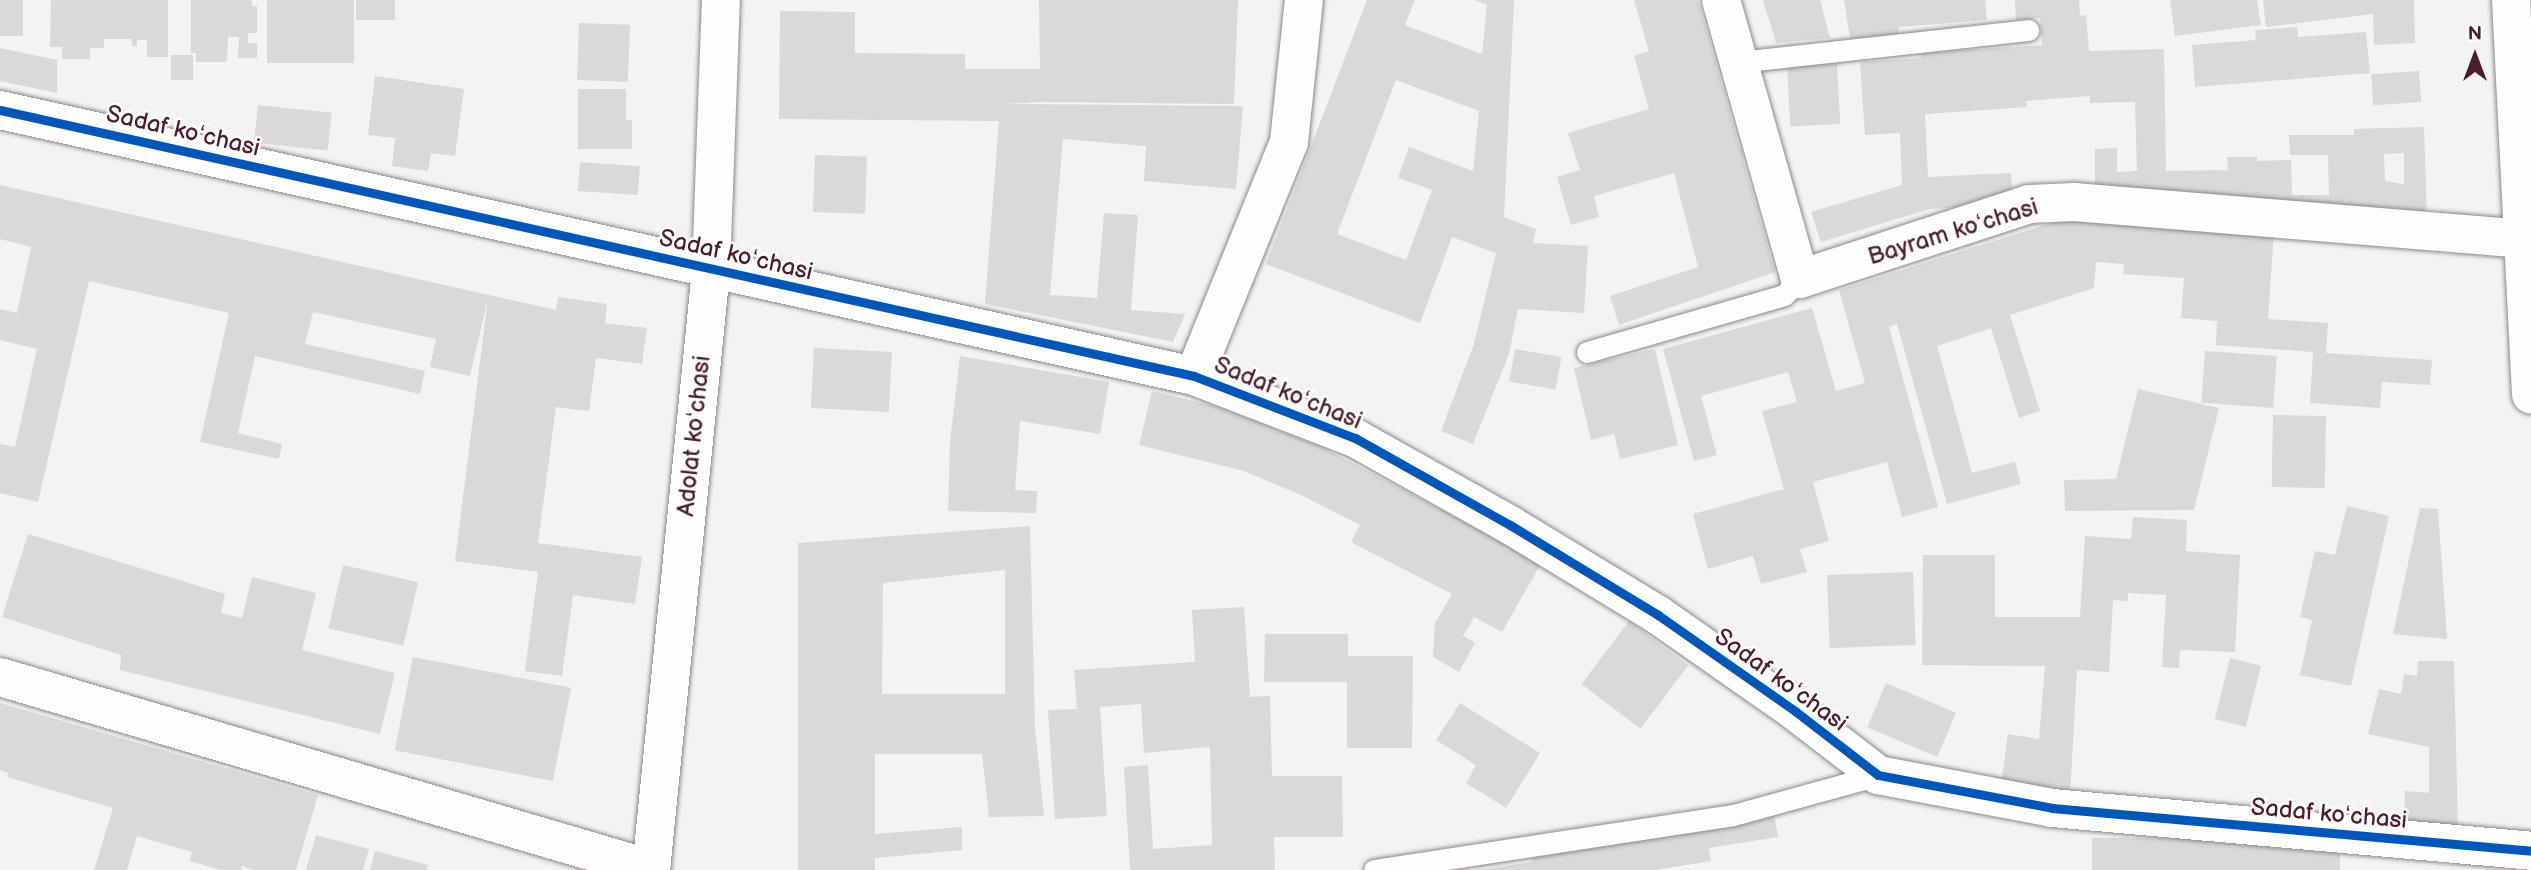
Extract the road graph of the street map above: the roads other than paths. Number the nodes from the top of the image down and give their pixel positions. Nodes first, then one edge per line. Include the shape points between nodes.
1 (721, 0) edge
2 (1304, 0) edge
3 (1721, 0) edge
4 (2511, 0) edge
5 (2028, 30) dead end
6 (1739, 62) junction
7 (0, 110) edge
8 (2524, 239) junction
9 (711, 270) junction
10 (1800, 279) junction
11 (1587, 352) dead end
12 (1194, 376) junction
13 (2531, 394) edge
14 (0, 677) edge
15 (1878, 775) junction
16 (2531, 851) edge
17 (651, 869) edge
18 (1374, 870) edge

1 - 9 street, Adolat koʻchasi
2 - 12 street via 1289,142
3 - 6 street
4 - 8 street
5 - 6 lane
6 - 10 street
7 - 9 street, Sadaf koʻchasi
8 - 10 street, Bayram koʻchasi via 2075,202 2029,204
8 - 13 street
9 - 12 street, Sadaf koʻchasi
9 - 17 street, Adolat koʻchasi
10 - 11 lane via 1784,295
12 - 15 street, Sadaf koʻchasi via 1355,438 1510,525 1658,615
14 - 17 street
15 - 16 street, Sadaf koʻchasi via 2052,808
15 - 18 lane via 1733,815

